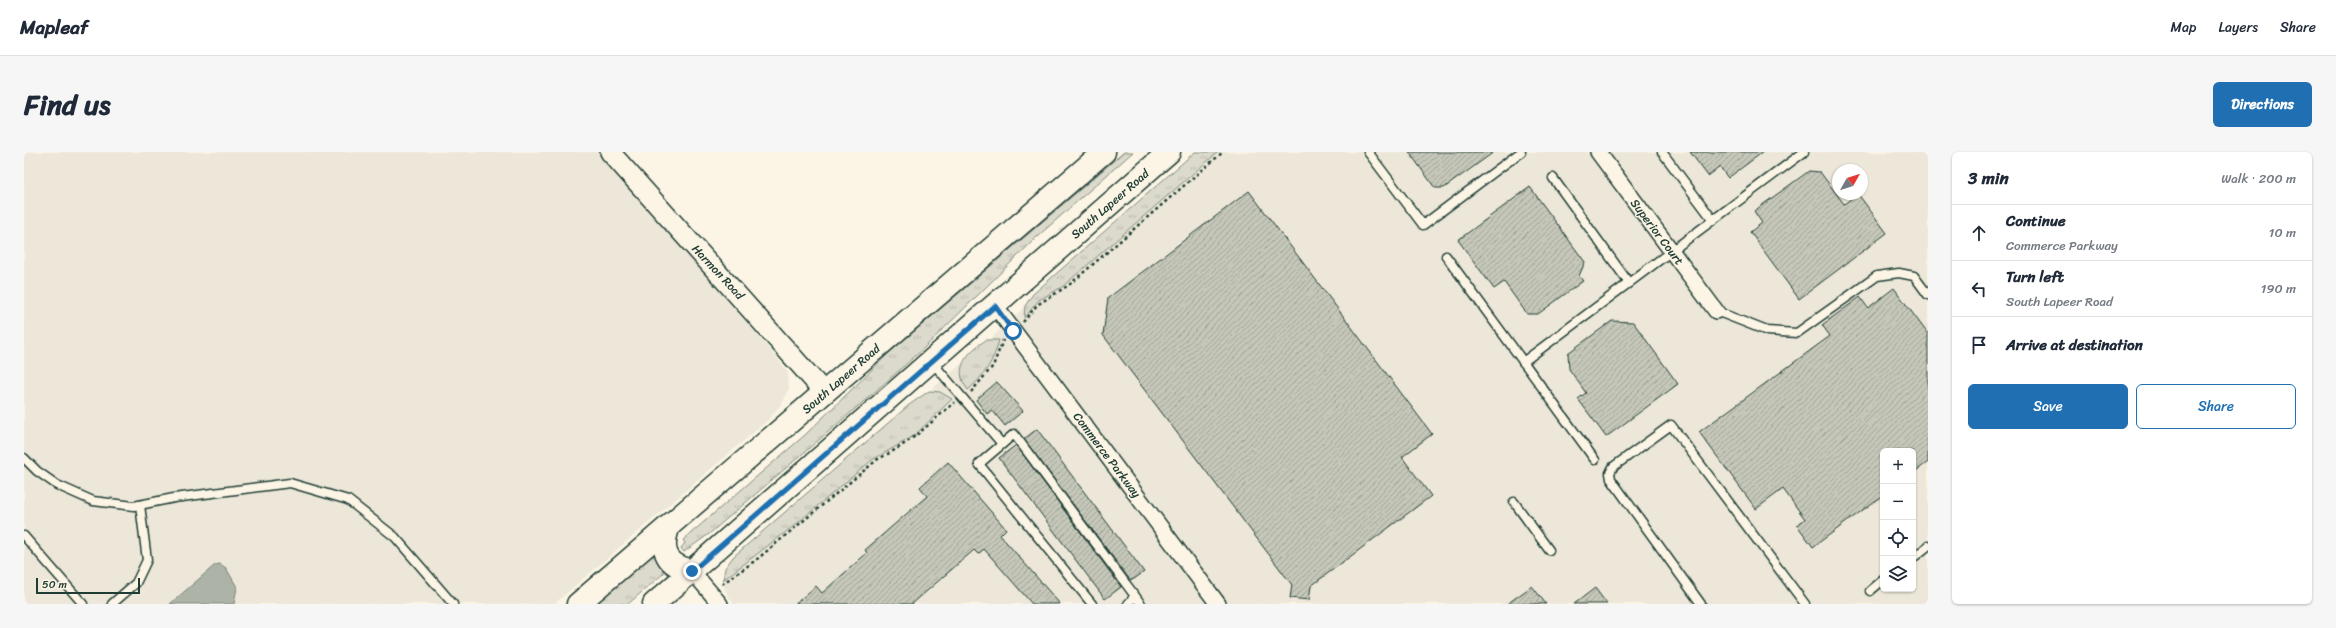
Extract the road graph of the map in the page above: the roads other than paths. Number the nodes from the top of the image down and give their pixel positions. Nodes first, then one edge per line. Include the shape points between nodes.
1 (610, 152) edge
2 (1104, 152) edge
3 (1168, 152) edge
4 (1368, 152) edge
5 (1522, 152) edge
6 (1598, 152) edge
7 (1662, 152) edge
8 (1804, 152) edge
9 (1553, 178) dead end
10 (1713, 220) junction
11 (1672, 251) junction
12 (1446, 256) dead end
13 (1629, 283) junction
14 (1928, 295) edge
15 (995, 306) junction
16 (1716, 311) joint
17 (932, 362) junction
18 (1523, 362) junction
19 (825, 393) junction
20 (1002, 444) junction
21 (24, 458) edge
22 (1595, 460) dead end
23 (1514, 502) dead end
24 (140, 505) junction
25 (668, 528) junction
26 (24, 536) edge
27 (1928, 546) edge
28 (1549, 550) dead end
29 (1916, 556) edge
30 (692, 571) junction
31 (1880, 583) edge
32 (1870, 591) dead end
33 (1136, 596) junction
34 (83, 604) edge
35 (112, 604) edge
36 (453, 604) edge
37 (578, 604) edge
38 (654, 604) edge
39 (720, 604) edge
40 (1092, 604) edge
41 (1128, 604) edge
42 (1141, 604) edge
43 (1218, 604) edge
44 (1701, 604) edge
45 (1805, 604) edge

1 - 19 street, Harmon Road
2 - 19 main road, South Lapeer Road
3 - 15 main road, South Lapeer Road
4 - 5 lane via 1423,225
6 - 11 street, Superior Court
7 - 10 lane
8 - 10 lane
9 - 13 lane
10 - 11 lane
11 - 13 lane
11 - 16 street, Superior Court
12 - 18 lane
13 - 18 lane
14 - 16 lane via 1914,276 1899,273 1877,276 1796,333 1767,330
15 - 17 main road, South Lapeer Road
15 - 43 street, Commerce Parkway
17 - 20 lane
17 - 30 main road, South Lapeer Road
18 - 22 lane
19 - 25 main road, South Lapeer Road
20 - 33 lane via 1014,434
20 - 40 lane via 979,464
21 - 24 lane via 57,485 93,501
23 - 28 lane
24 - 35 lane via 147,560 136,583
24 - 36 lane via 290,483 348,500 395,536
25 - 30 main road via 664,548 668,558 674,565
25 - 37 main road, South Lapeer Road
26 - 34 lane
27 - 29 lane
30 - 38 main road, South Lapeer Road
30 - 39 street
31 - 32 lane
33 - 41 lane
33 - 42 lane
44 - 45 lane via 1612,484 1611,479 1613,467 1671,425

